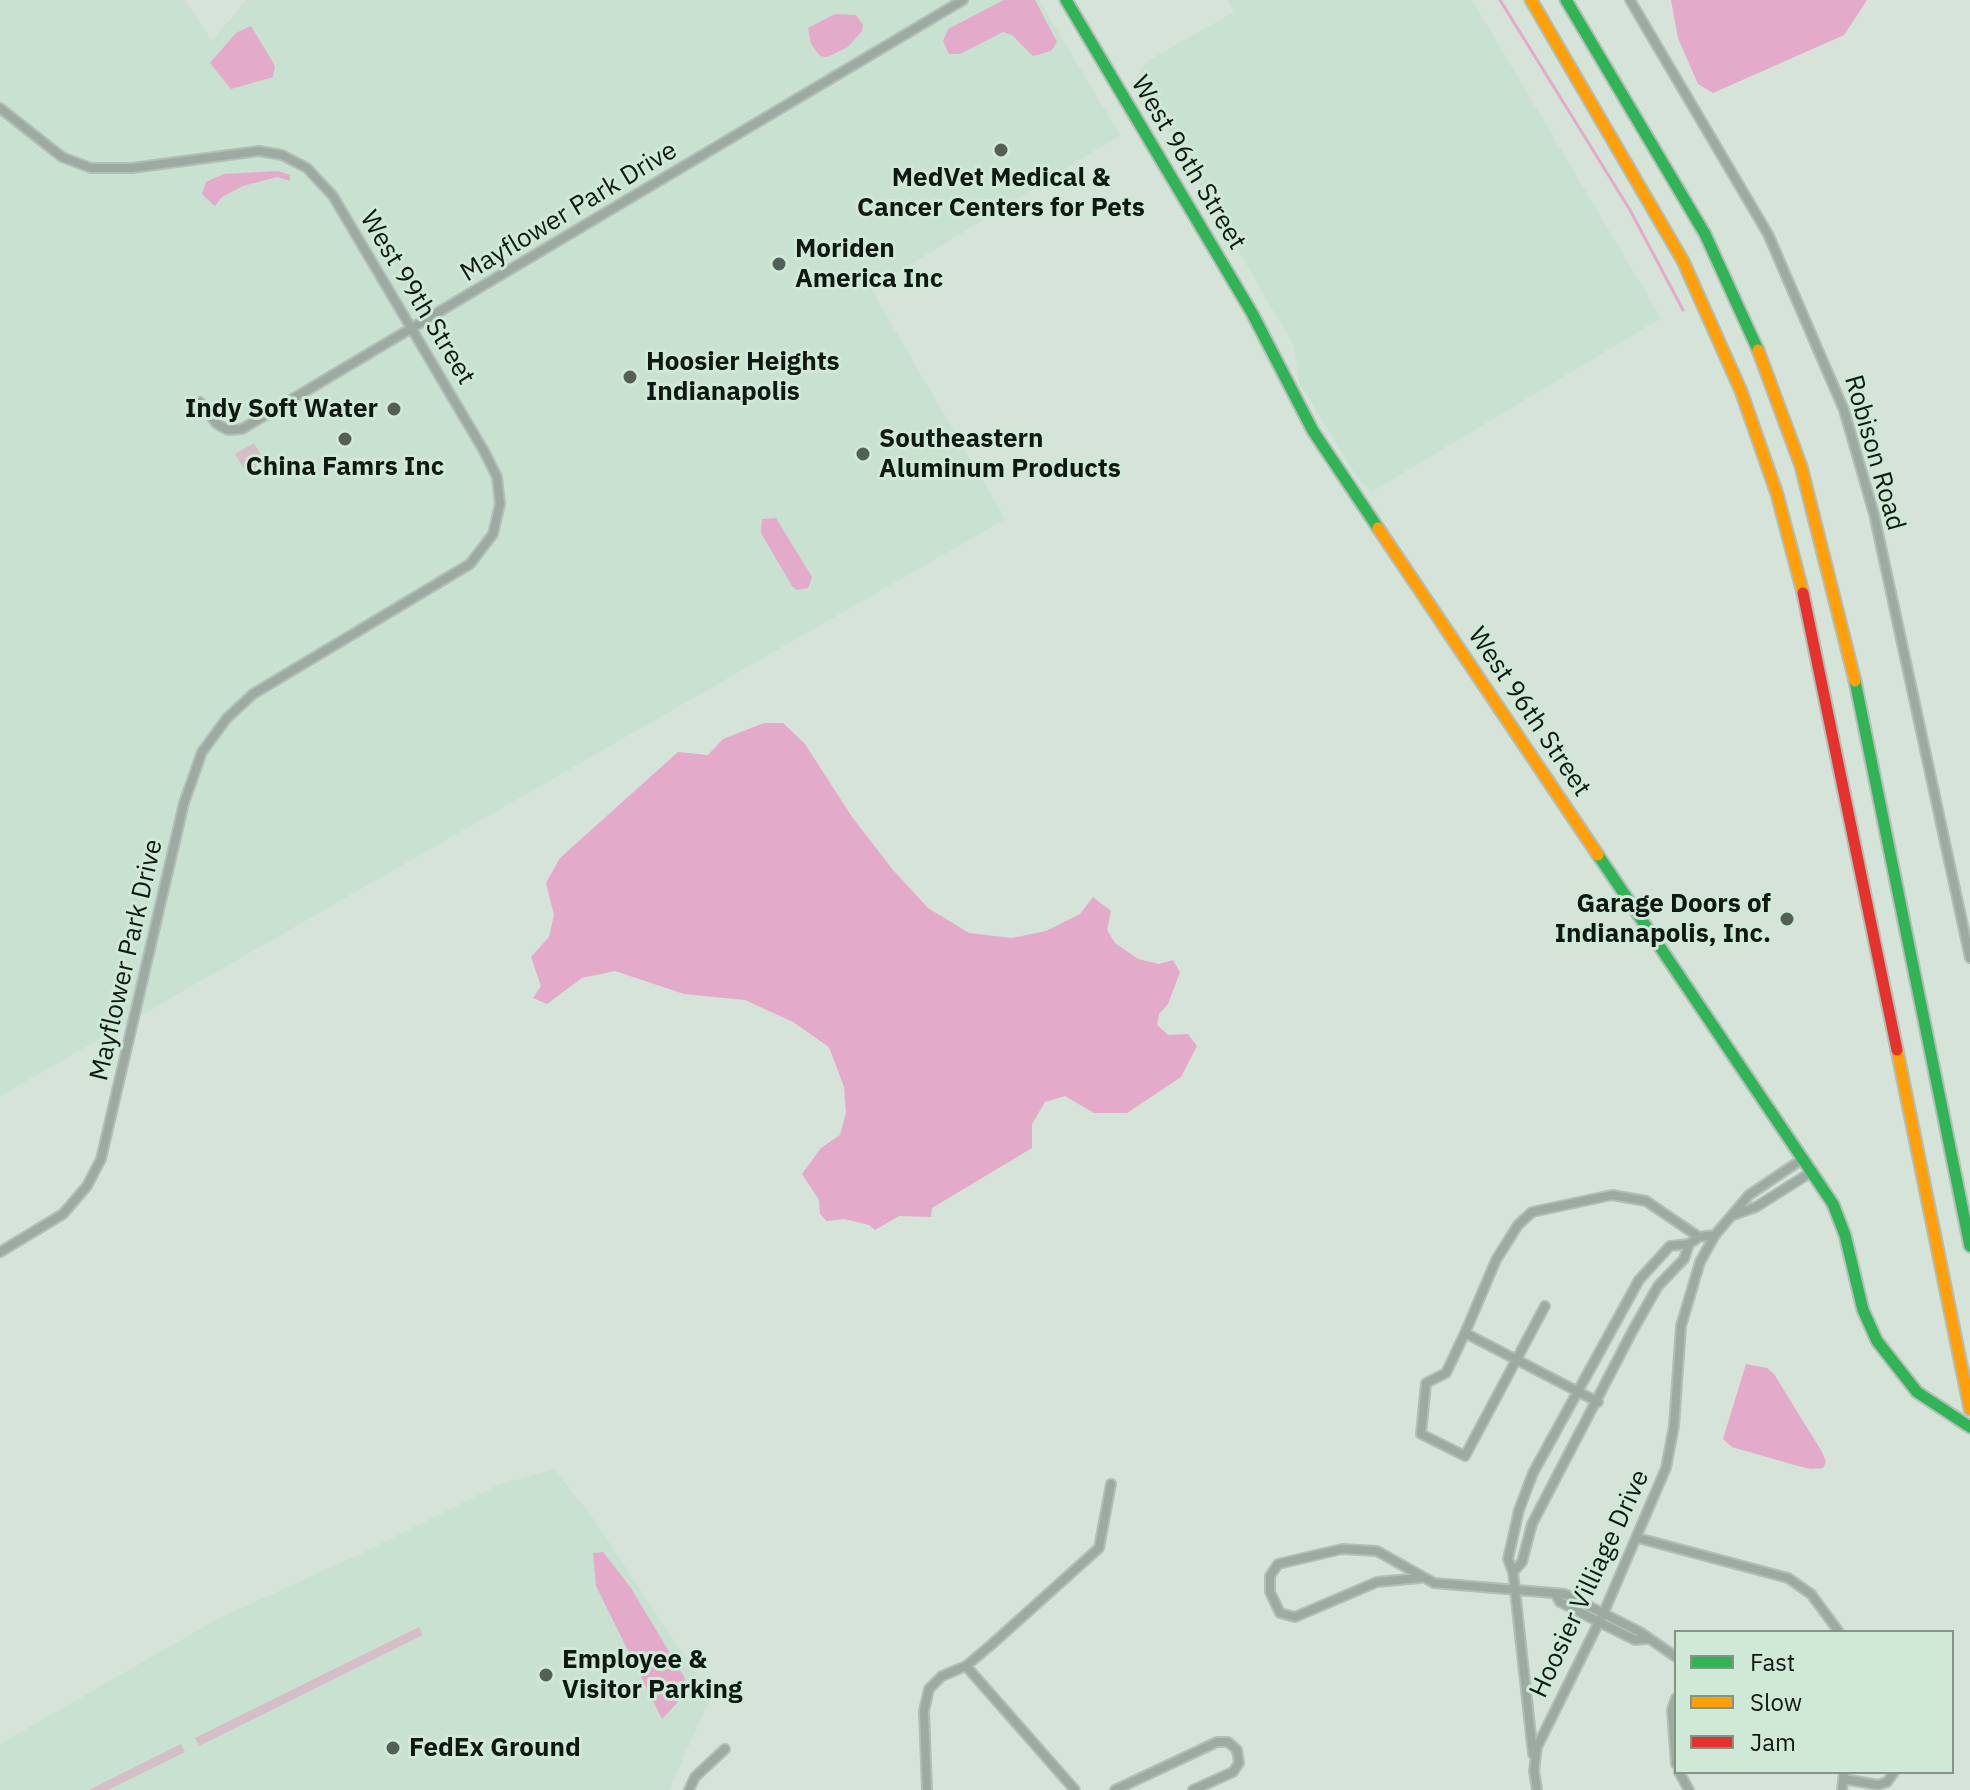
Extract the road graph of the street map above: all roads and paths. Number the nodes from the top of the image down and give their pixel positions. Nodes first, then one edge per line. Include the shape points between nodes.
1 (963, 0) edge
2 (1066, 0) edge
3 (1531, 0) edge
4 (1566, 0) edge
5 (1630, 0) edge
6 (0, 108) edge
7 (412, 328) junction
8 (200, 402) dead end
9 (289, 670) joint
10 (1970, 958) edge
11 (1804, 1158) junction
12 (1813, 1171) junction
13 (1732, 1215) junction
14 (1715, 1235) junction
15 (1699, 1237) junction
16 (1689, 1244) junction
17 (1970, 1246) edge
18 (0, 1252) edge
19 (1545, 1306) dead end
20 (1465, 1333) junction
21 (1517, 1360) junction
22 (1577, 1392) junction
23 (1598, 1402) junction
24 (1970, 1409) edge
25 (1970, 1427) edge
26 (1111, 1484) dead end
27 (1638, 1538) junction
28 (1513, 1572) junction
29 (1420, 1578) junction
30 (1513, 1587) junction
31 (1556, 1595) junction
32 (1604, 1612) junction
33 (1599, 1622) junction
34 (1838, 1630) edge
35 (1647, 1639) junction
36 (1674, 1656) edge
37 (966, 1666) junction
38 (1674, 1704) edge
39 (1674, 1737) edge
40 (725, 1749) dead end
41 (1535, 1760) junction
42 (1893, 1774) edge
43 (1844, 1776) edge
44 (689, 1790) edge
45 (927, 1790) edge
46 (1075, 1790) edge
47 (1115, 1790) edge
48 (1193, 1790) edge
49 (1537, 1790) edge
50 (1842, 1790) edge

1 - 7 street, Mayflower Park Drive
2 - 11 main road, West 96th Street via 1252,313 1313,431
3 - 24 main road via 1683,261 1766,460 1810,619
4 - 17 main road via 1705,234 1758,349 1801,466 1844,627
5 - 10 street, Robison Road via 1768,234 1844,410 1874,514
6 - 7 street, West 99th Street via 62,157 91,168 132,168 247,151 299,162 328,188
7 - 8 street, Mayflower Park Drive via 242,429 222,428
7 - 9 street, West 99th Street via 493,467 499,489 495,527 482,552 465,568
9 - 18 street, Mayflower Park Drive via 227,718 202,752 184,803 97,1168 63,1214
11 - 12 main road, West 96th Street
11 - 13 street, Hoosier Villiage Drive via 1749,1195
12 - 13 street, Hoosier Villiage Drive via 1756,1207
12 - 25 main road, West 96th Street via 1845,1235 1863,1310 1877,1341 1917,1392
13 - 14 street, Hoosier Villiage Drive
14 - 15 street
14 - 27 street, Hoosier Villiage Drive via 1687,1299 1672,1443
15 - 16 street
15 - 20 street via 1646,1201 1612,1195 1532,1212 1496,1260
16 - 22 street via 1670,1246 1651,1264
16 - 23 street via 1684,1259 1658,1286
19 - 21 street
20 - 21 street
20 - 21 street via 1446,1373 1426,1383 1421,1434 1465,1456
21 - 22 street
22 - 23 street
22 - 28 street via 1519,1510 1508,1559
23 - 28 street via 1532,1524 1522,1562
26 - 37 street via 1099,1548
27 - 32 street, Hoosier Villiage Drive
27 - 34 street via 1788,1578 1811,1594
28 - 30 street
29 - 29 street via 1387,1554 1342,1549 1278,1564 1270,1576 1270,1592 1280,1613 1295,1617 1377,1582
29 - 30 street via 1440,1584
30 - 31 street
30 - 41 street
31 - 32 street
31 - 33 street
32 - 33 street, Hoosier Villiage Drive
32 - 35 street
33 - 35 street via 1635,1640
33 - 41 street, Hoosier Villiage Drive via 1542,1734
35 - 36 street
37 - 45 street via 935,1681 926,1700
37 - 46 street
38 - 39 street
40 - 44 street via 695,1777
41 - 49 street, Hoosier Villiage Drive
42 - 43 street via 1878,1785
43 - 50 street
47 - 48 street via 1217,1742 1228,1742 1237,1750 1239,1763 1233,1772

